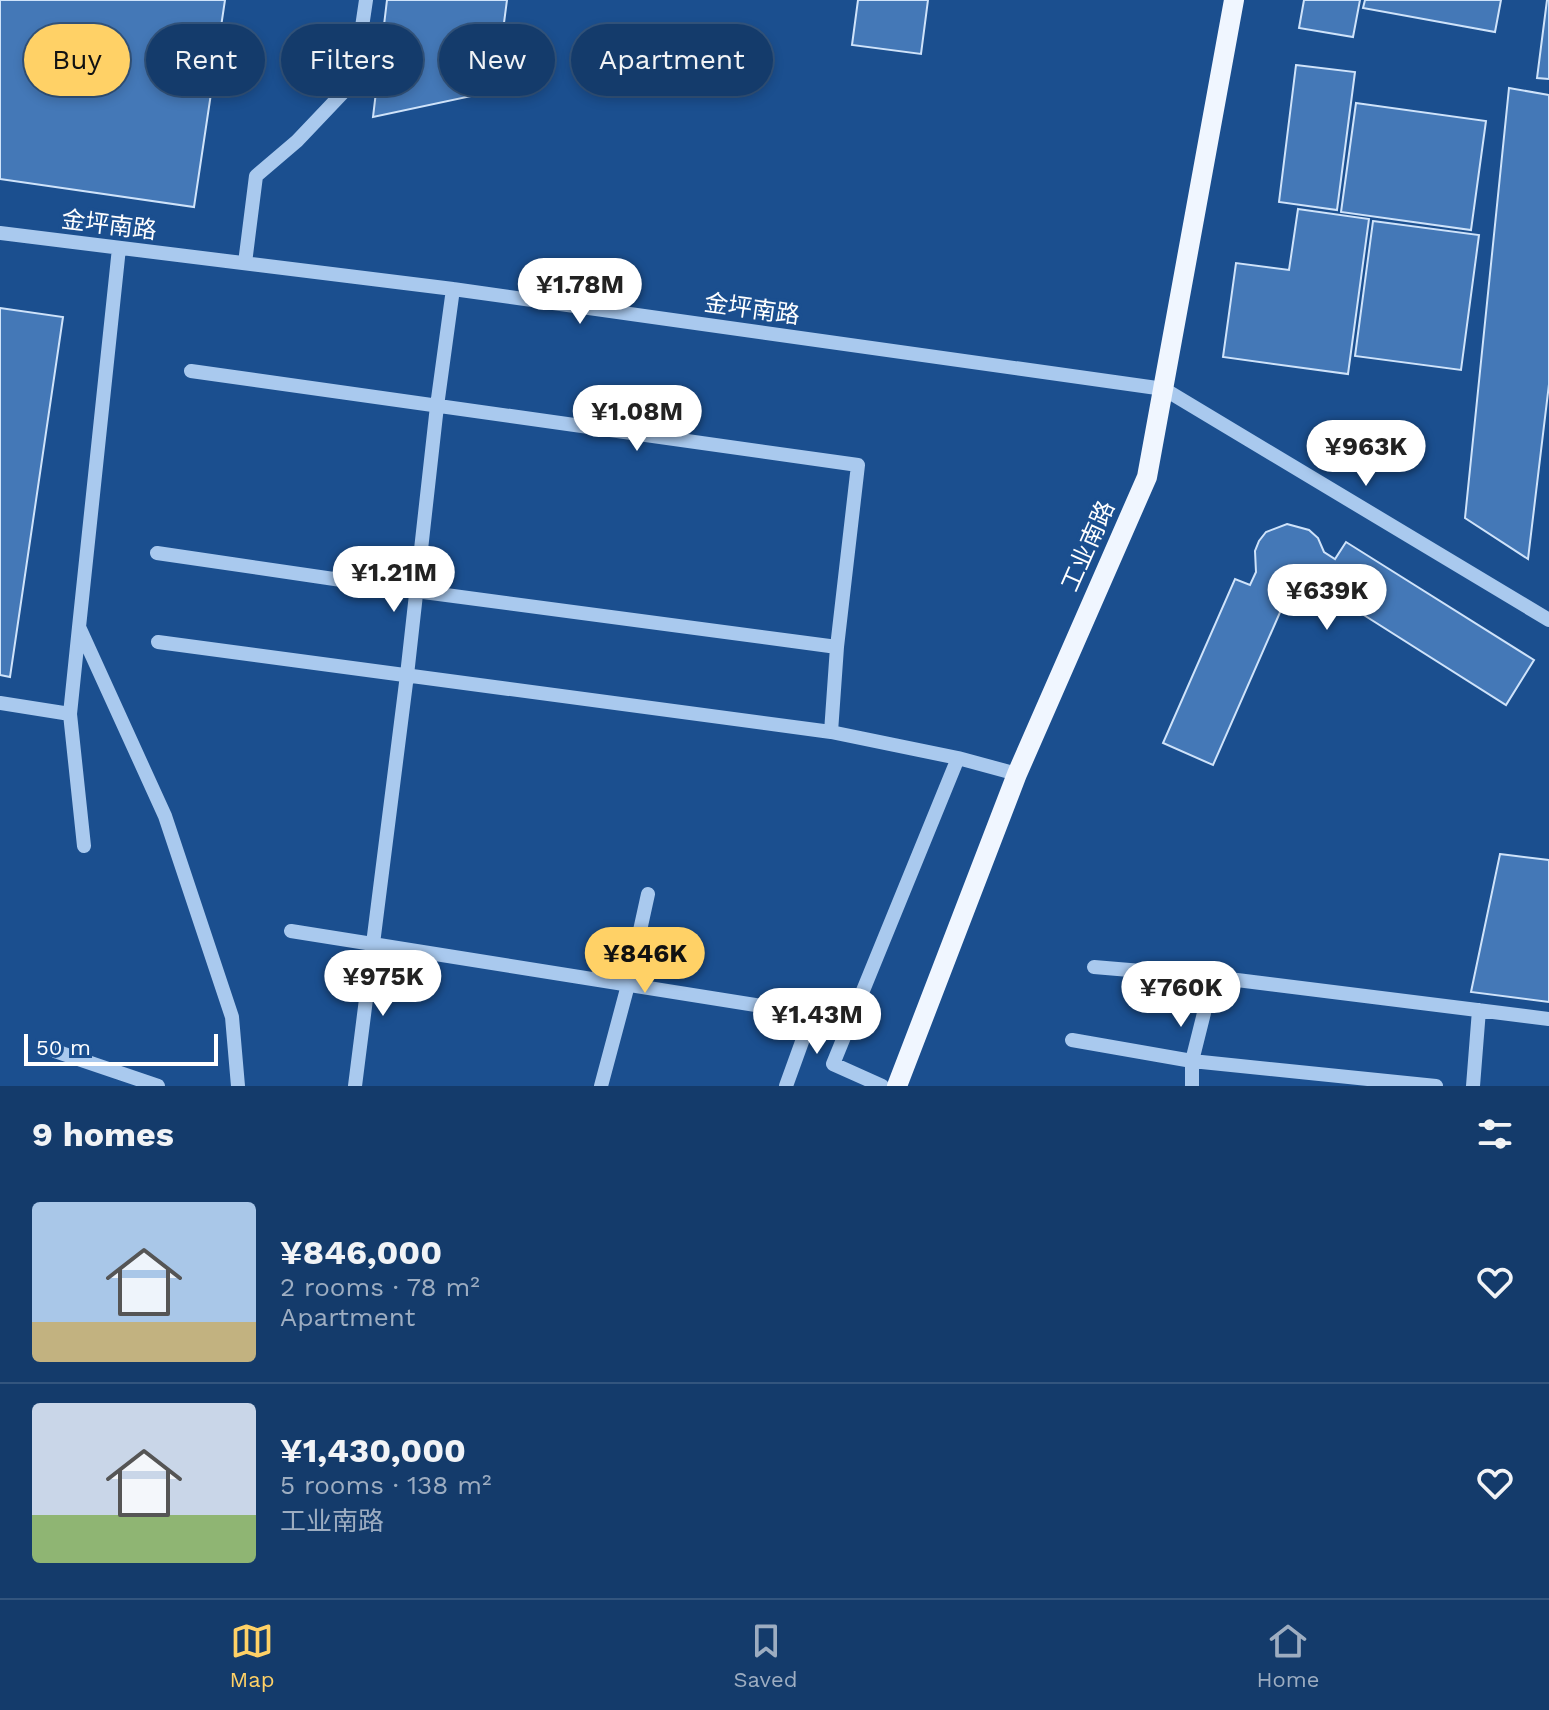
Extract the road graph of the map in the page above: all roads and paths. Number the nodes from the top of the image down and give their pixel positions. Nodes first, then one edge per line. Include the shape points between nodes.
1 (366, 0) edge
2 (1234, 0) edge
3 (0, 233) edge
4 (119, 248) junction
5 (245, 263) junction
6 (453, 289) junction
7 (191, 371) dead end
8 (1164, 389) junction
9 (437, 406) junction
10 (157, 553) dead end
11 (416, 591) junction
12 (1549, 620) edge
13 (79, 627) junction
14 (158, 642) dead end
15 (837, 647) junction
16 (407, 675) junction
17 (0, 703) edge
18 (70, 714) junction
19 (831, 732) junction
20 (958, 758) junction
21 (1017, 774) junction
22 (84, 846) dead end
23 (648, 894) dead end
24 (291, 931) dead end
25 (373, 945) junction
26 (1094, 967) dead end
27 (1213, 977) junction
28 (628, 985) junction
29 (1479, 1010) junction
30 (812, 1014) junction
31 (1549, 1019) edge
32 (849, 1020) junction
33 (1072, 1040) dead end
34 (55, 1051) dead end
35 (1192, 1061) junction
36 (158, 1086) edge
37 (238, 1086) edge
38 (355, 1086) edge
39 (601, 1086) edge
40 (786, 1086) edge
41 (882, 1086) edge
42 (897, 1086) edge
43 (1192, 1086) edge
44 (1436, 1086) edge
45 (1473, 1086) edge

1 - 5 street via 354,81 256,176
2 - 8 main road, 工业南路
3 - 4 street, 金坪南路
4 - 5 street, 金坪南路
4 - 13 street
5 - 6 street, 金坪南路
6 - 8 street, 金坪南路
6 - 9 street
7 - 9 street
8 - 12 street
8 - 21 main road, 工业南路 via 1147,477
9 - 11 street
9 - 15 street via 858,465
10 - 11 street
11 - 15 street
11 - 16 street
13 - 18 street
13 - 37 street via 165,816 232,1017
14 - 16 street
15 - 19 street
16 - 19 street
16 - 25 street
17 - 18 street
18 - 22 street
19 - 20 street
20 - 21 street
20 - 32 street
21 - 42 main road, 工业南路
23 - 28 street
24 - 25 street
25 - 28 street
25 - 38 street
26 - 27 street
27 - 29 street
27 - 35 street
28 - 30 street
28 - 39 street
29 - 31 street
29 - 45 street
30 - 32 street
30 - 40 street
32 - 41 street via 833,1064
33 - 35 street
34 - 36 street
35 - 43 street
35 - 44 street

